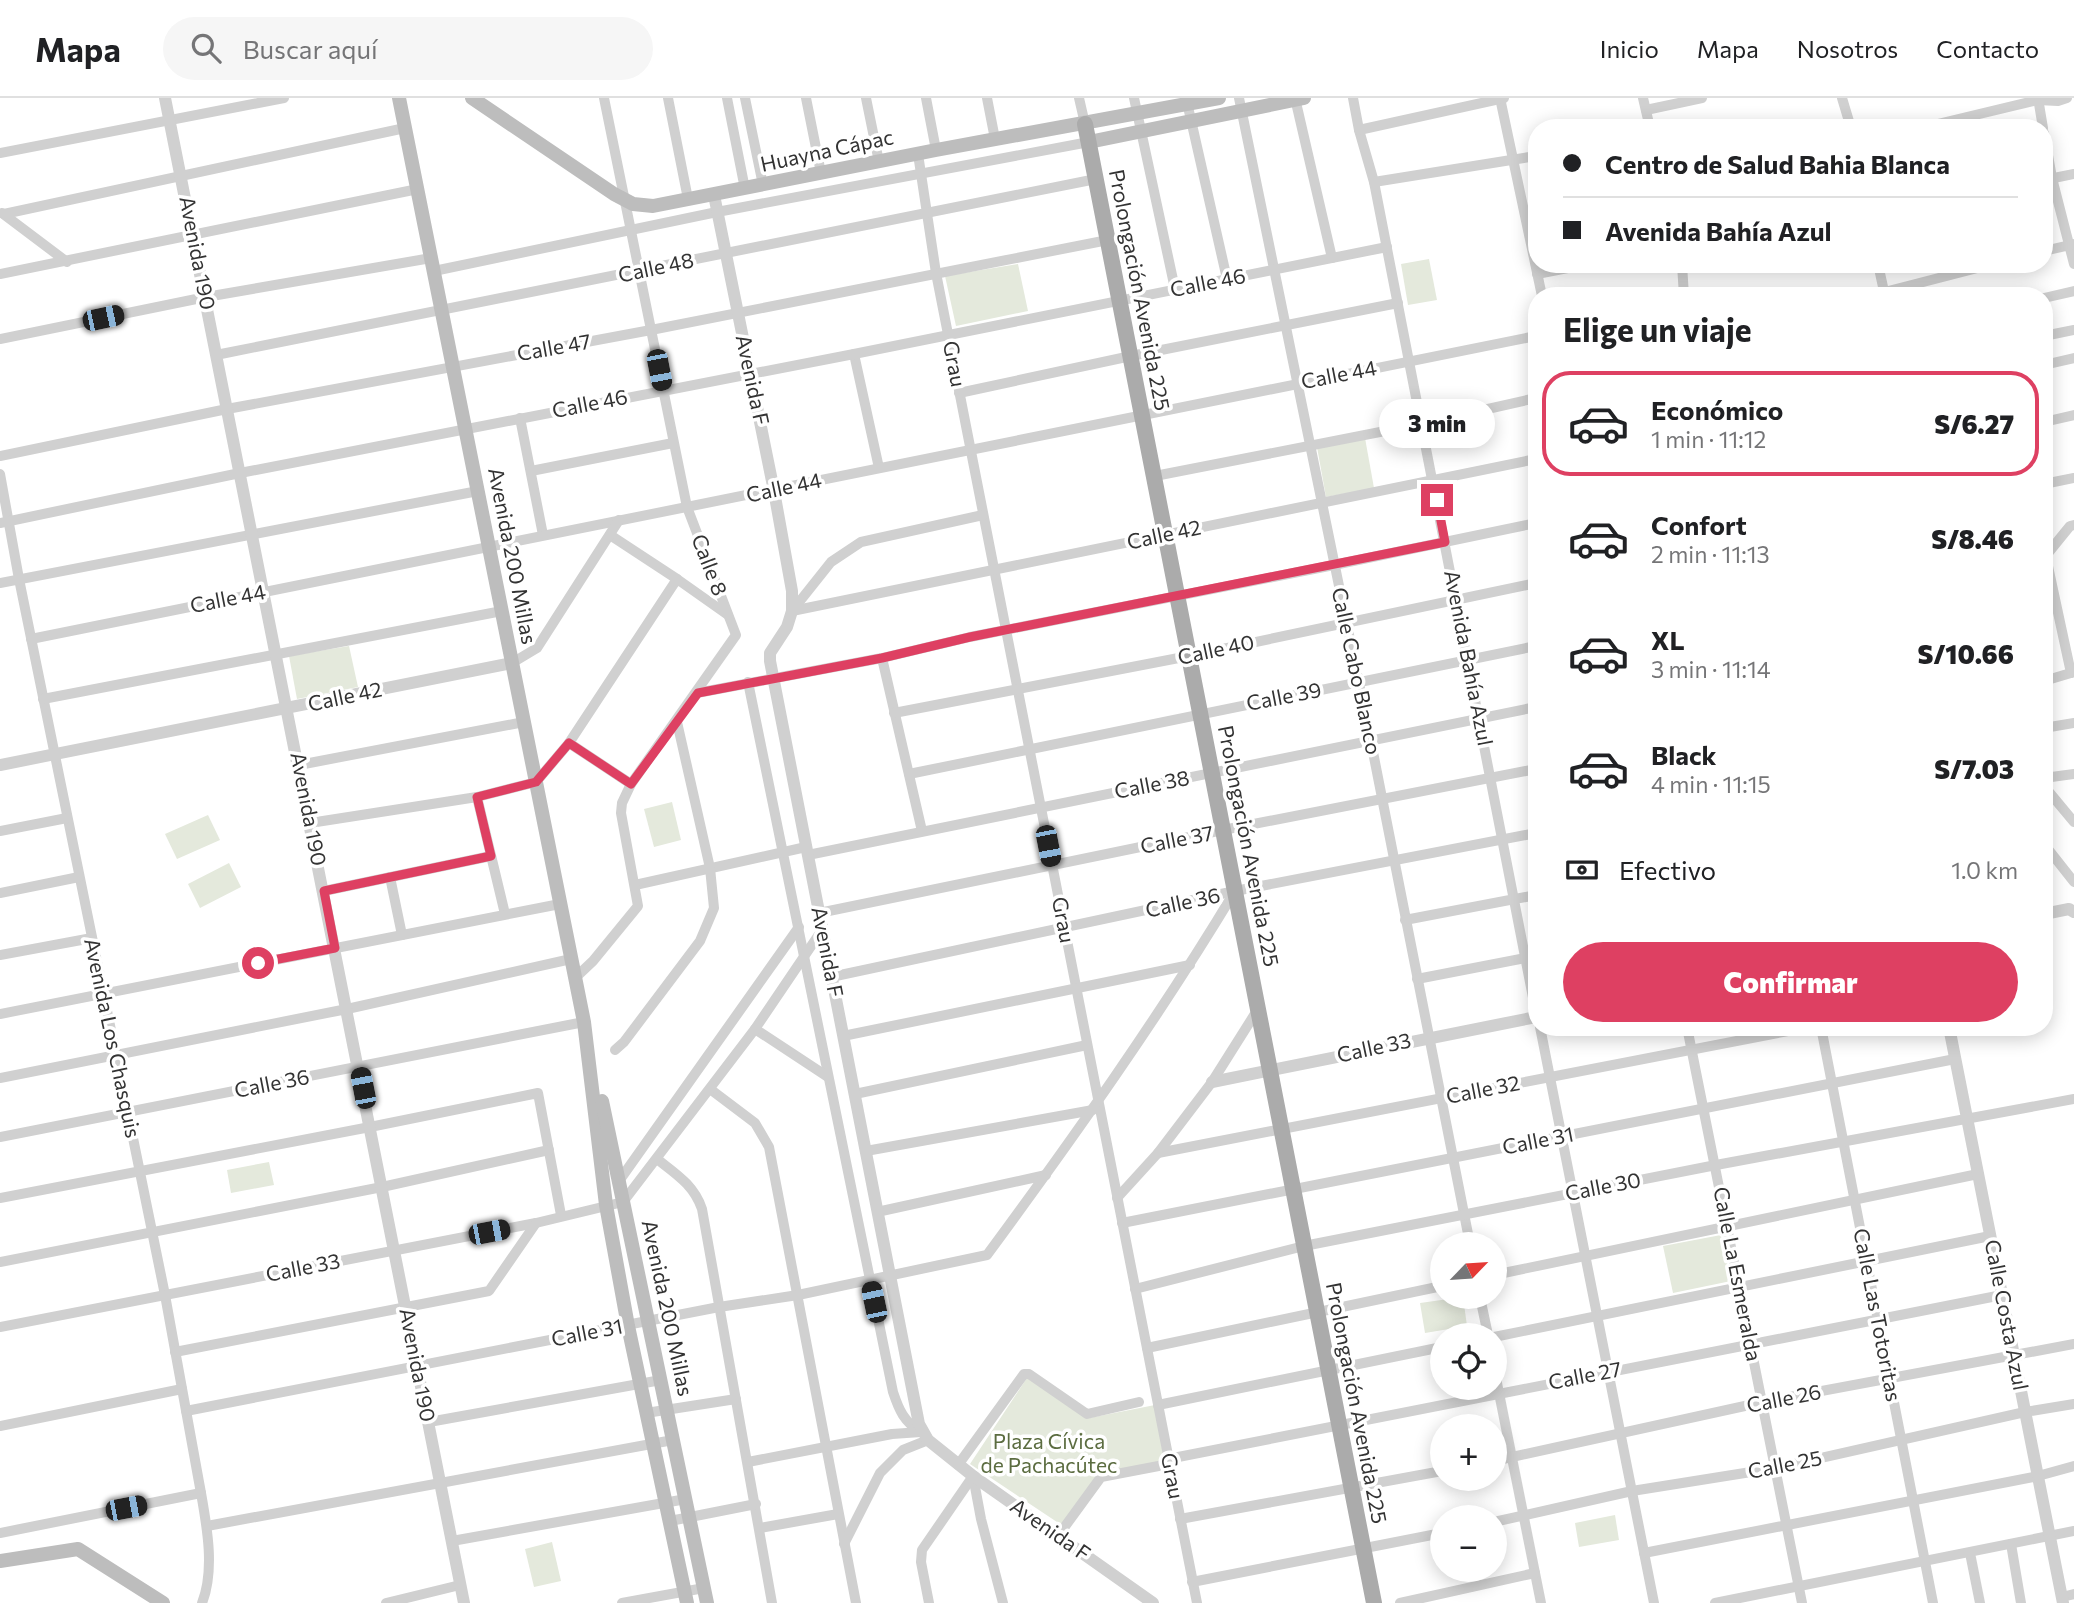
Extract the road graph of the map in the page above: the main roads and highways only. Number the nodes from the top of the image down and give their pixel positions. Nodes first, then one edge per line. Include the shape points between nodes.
1 (399, 98) edge
2 (472, 98) edge
3 (1219, 98) edge
4 (1298, 99) edge
5 (1187, 101) edge
6 (1240, 104) edge
7 (1085, 124) junction
8 (1089, 142) junction
9 (584, 1022) junction
10 (0, 1561) edge
11 (685, 1597) edge
12 (163, 1603) edge
13 (707, 1603) edge
14 (1374, 1603) edge

1 - 9 main road, Avenida 200 Millas
2 - 7 main road, Huayna Cápac via 625,200 653,206
3 - 5 main road, Huayna Cápac
4 - 6 main road, Huayna Cápac
5 - 7 main road, Huayna Cápac
6 - 8 main road, Huayna Cápac via 1191,121
7 - 8 main road, Prolongación Avenida 225
8 - 14 main road, Prolongación Avenida 225
9 - 11 main road, Avenida 200 Millas via 606,1205
9 - 13 main road, Avenida 200 Millas
10 - 12 main road via 78,1549

